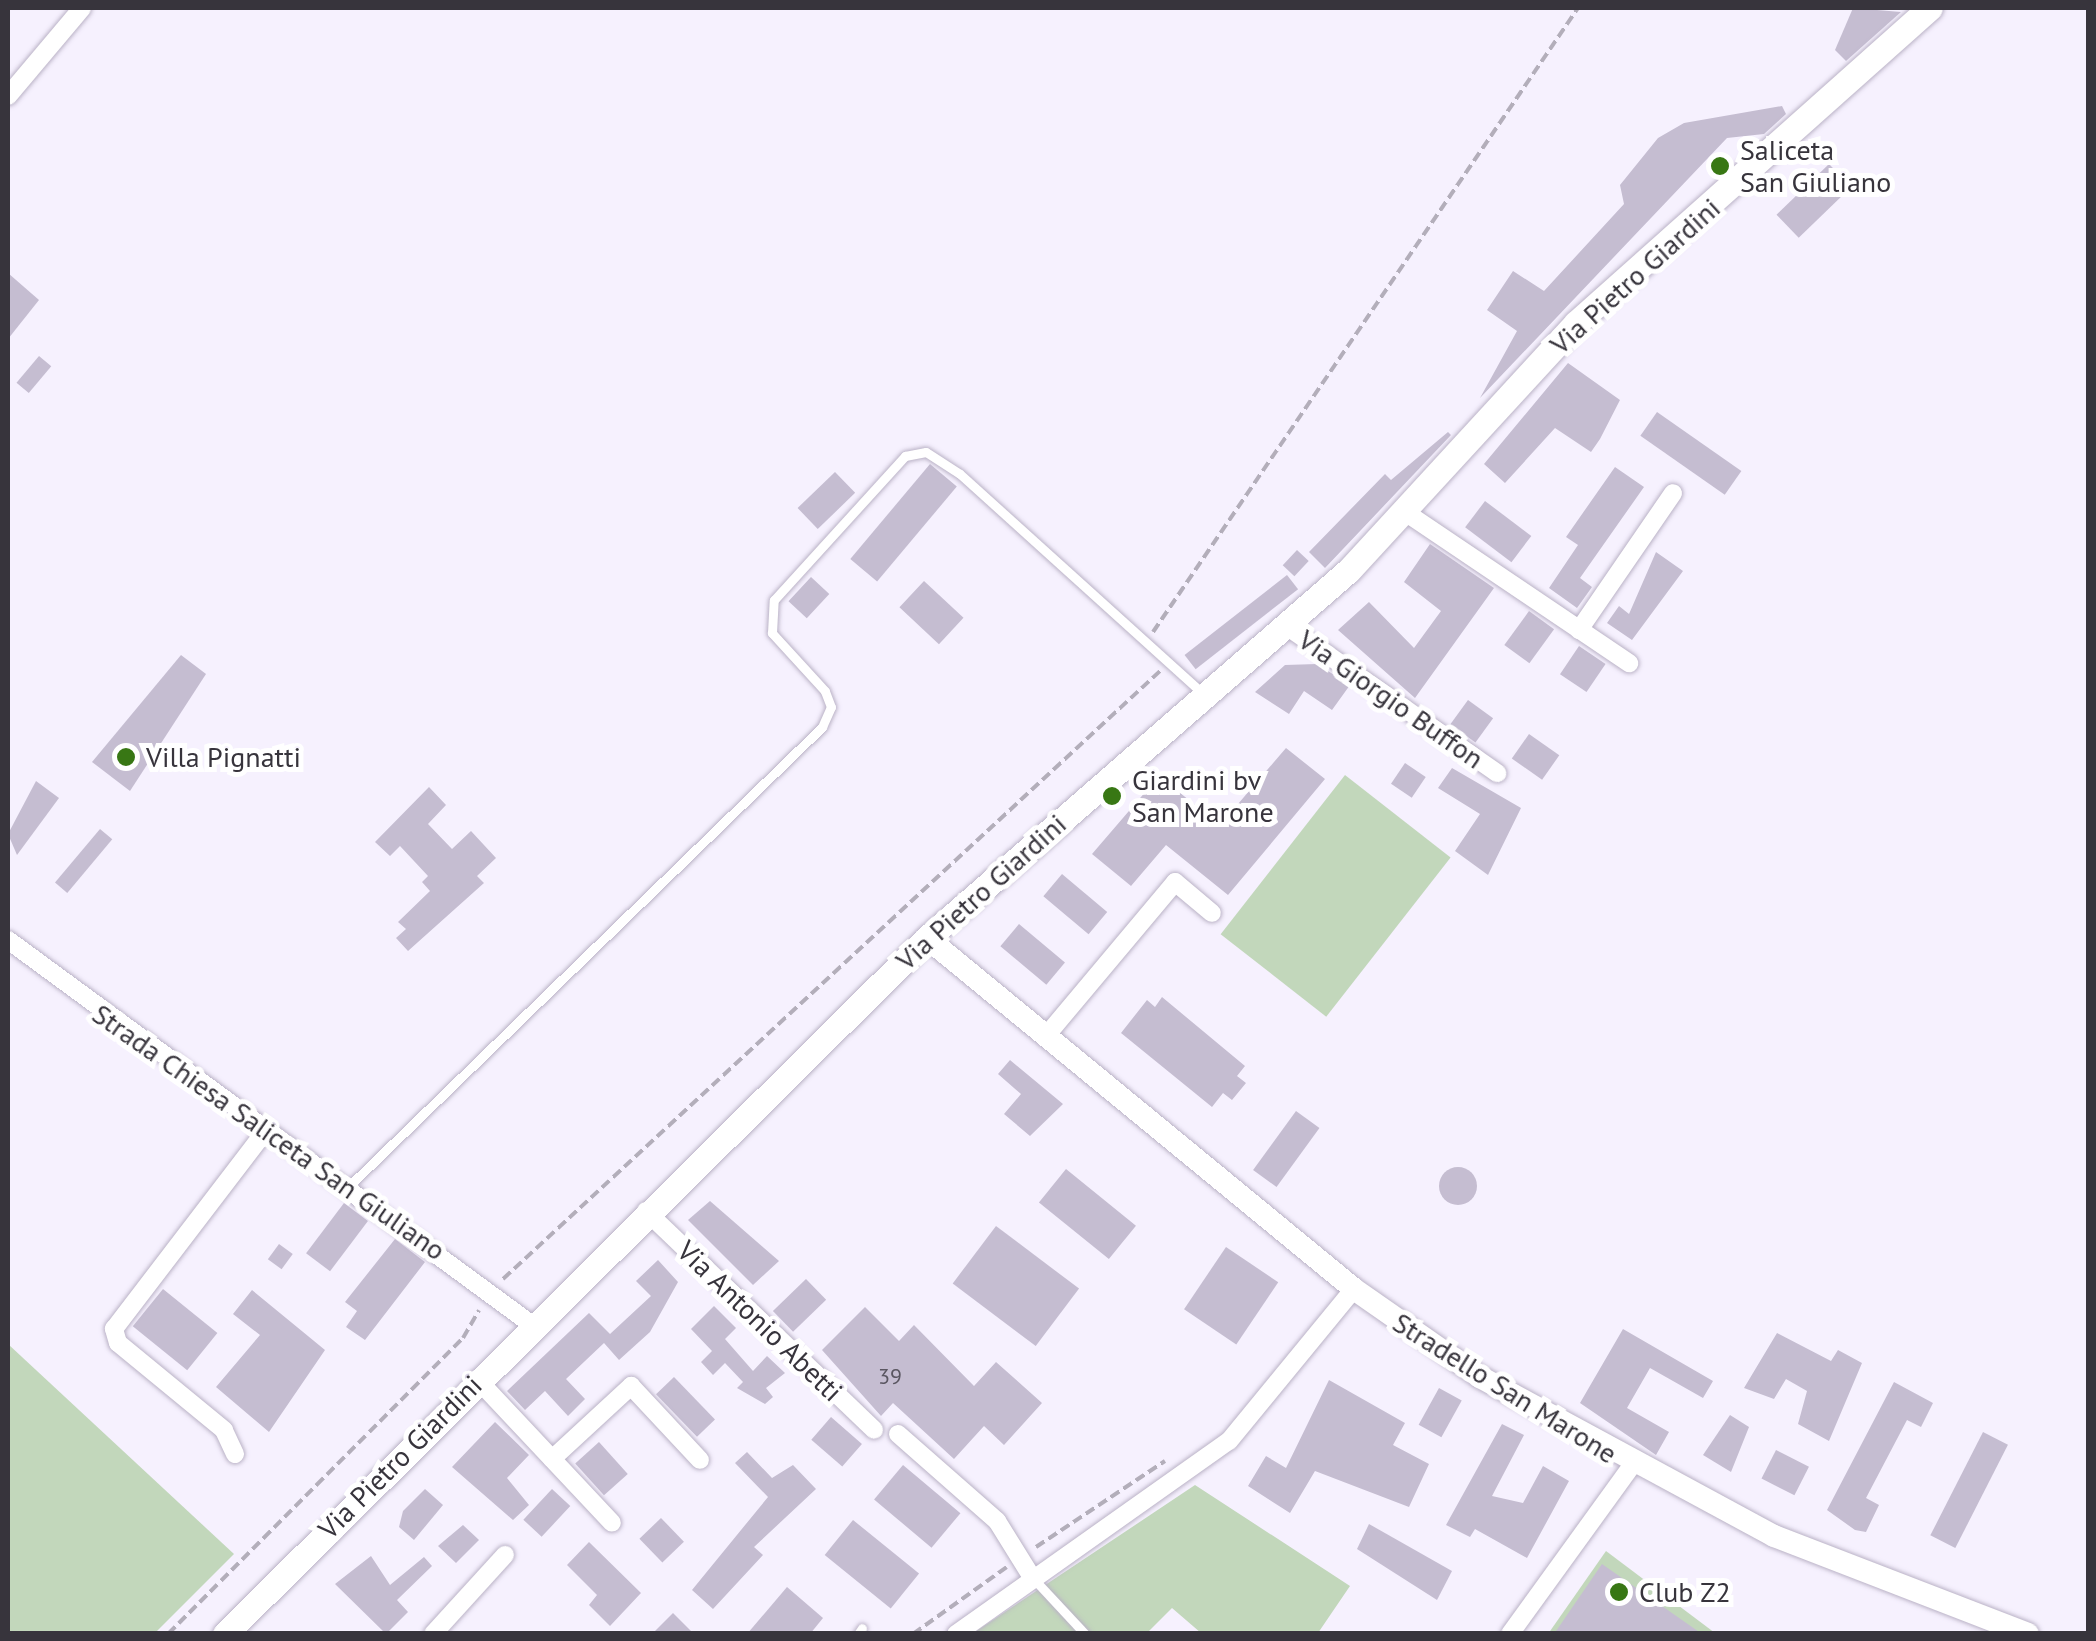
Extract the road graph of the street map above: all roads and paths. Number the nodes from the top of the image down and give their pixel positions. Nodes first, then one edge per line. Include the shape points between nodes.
1 (82, 8) edge
2 (1578, 8) edge
3 (1918, 12) edge
4 (8, 96) edge
5 (1674, 492) dead end
6 (1408, 514) junction
7 (1285, 626) junction
8 (1579, 630) junction
9 (1170, 661) junction
10 (1629, 664) dead end
11 (1204, 695) junction
12 (1496, 774) dead end
13 (1212, 913) dead end
14 (927, 938) junction
15 (8, 940) edge
16 (1046, 1036) junction
17 (266, 1130) junction
18 (348, 1188) junction
19 (646, 1212) junction
20 (1354, 1289) junction
21 (490, 1290) junction
22 (531, 1324) junction
23 (477, 1380) junction
24 (874, 1430) dead end
25 (898, 1434) dead end
26 (236, 1454) dead end
27 (1173, 1456) dead end
28 (552, 1460) junction
29 (700, 1460) dead end
30 (1631, 1466) junction
31 (612, 1523) dead end
32 (505, 1554) dead end
33 (1020, 1558) junction
34 (1030, 1574) junction
35 (168, 1634) edge
36 (226, 1634) edge
37 (433, 1634) edge
38 (913, 1634) edge
39 (956, 1634) edge
40 (1085, 1634) edge
41 (1510, 1634) edge
42 (2028, 1634) edge

1 - 4 street
2 - 9 path via 1152,634
3 - 6 main road, Via Pietro Giardini via 1576,323
5 - 8 street
6 - 7 main road, Via Pietro Giardini
6 - 8 street
7 - 11 main road, Via Pietro Giardini
7 - 12 street, Via Giorgio Buffon
8 - 10 street
9 - 11 lane
9 - 18 lane via 960,474 926,452 905,456 774,600 772,633 825,690 831,707 822,728
9 - 21 path
11 - 14 main road, Via Pietro Giardini
13 - 16 street via 1175,882
14 - 16 street, Stradello San Marone
14 - 19 main road, Via Pietro Giardini
15 - 17 street, Strada Chiesa Saliceta San Giuliano
16 - 20 street, Stradello San Marone
17 - 18 street, Strada Chiesa Saliceta San Giuliano
17 - 26 street via 114,1329 118,1343 224,1430
18 - 21 street, Strada Chiesa Saliceta San Giuliano
19 - 22 main road, Via Pietro Giardini
19 - 24 street, Via Antonio Abetti
20 - 30 street, Stradello San Marone
20 - 34 street via 1230,1440
21 - 22 street, Strada Chiesa Saliceta San Giuliano
21 - 35 path via 463,1338
22 - 23 main road, Via Pietro Giardini
23 - 28 street
23 - 36 main road, Via Pietro Giardini
25 - 33 street via 984,1508
27 - 33 path
28 - 29 street via 631,1386
28 - 31 street
30 - 41 street
30 - 42 street, Stradello San Marone via 1774,1536
32 - 37 street
33 - 34 street
33 - 38 path
34 - 39 street
34 - 40 lane

